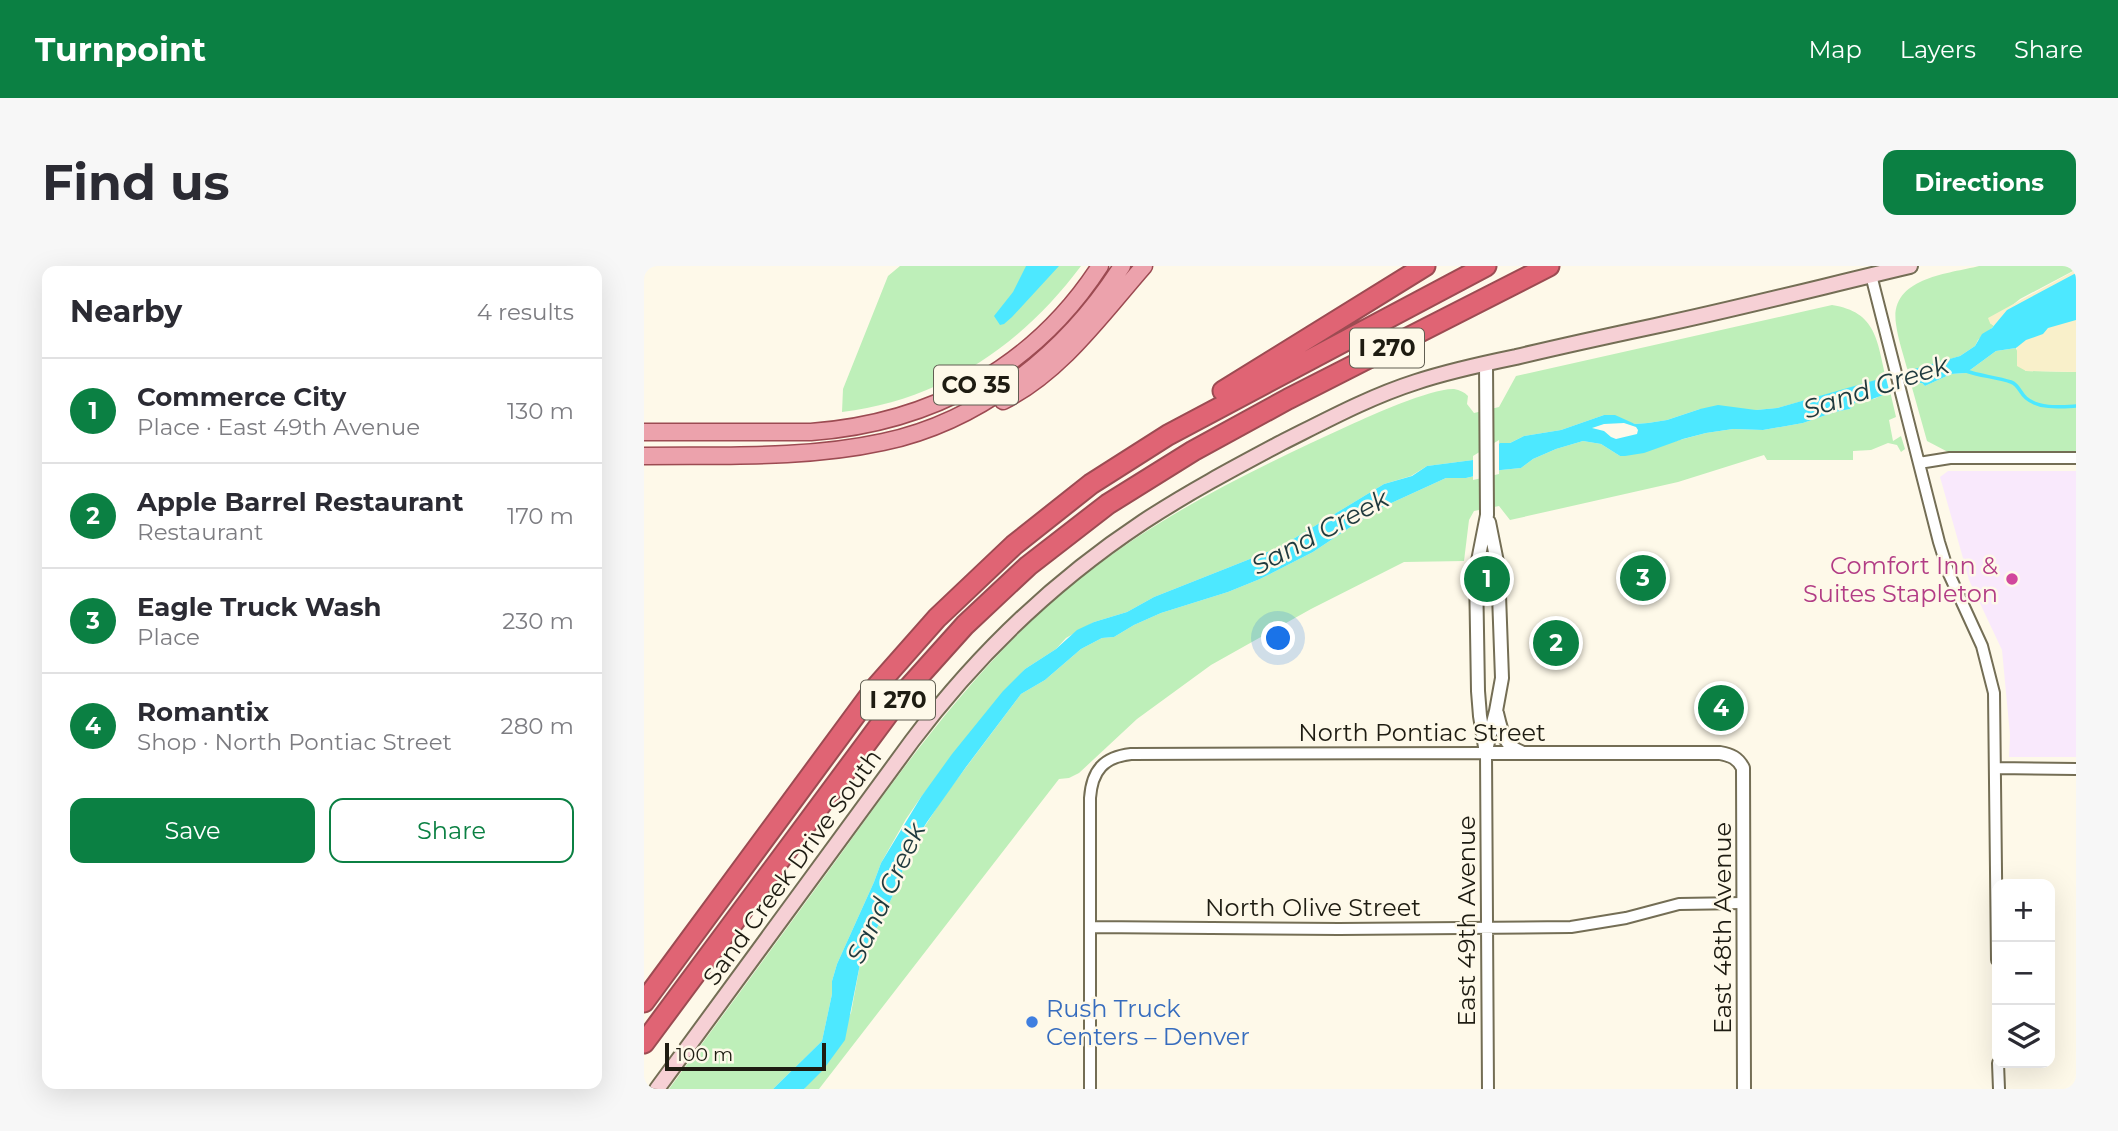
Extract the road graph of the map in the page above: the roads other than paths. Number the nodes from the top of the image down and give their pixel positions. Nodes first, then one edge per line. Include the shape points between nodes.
1 (1100, 266) edge
2 (1122, 266) edge
3 (1144, 266) edge
4 (1425, 266) edge
5 (1486, 266) edge
6 (1549, 266) edge
7 (1910, 266) edge
8 (1871, 275) junction
9 (1486, 363) junction
10 (976, 406) junction
11 (644, 432) edge
12 (1135, 455) junction
13 (644, 456) edge
14 (2076, 458) edge
15 (1919, 463) junction
16 (1487, 515) junction
17 (1496, 711) junction
18 (1486, 753) junction
19 (1525, 753) junction
20 (1743, 768) joint
21 (1995, 768) junction
22 (2076, 769) edge
23 (1743, 903) junction
24 (1091, 927) junction
25 (1488, 928) junction
26 (1997, 942) edge
27 (644, 1002) edge
28 (644, 1043) edge
29 (1998, 1068) edge
30 (657, 1089) edge
31 (1090, 1089) edge
32 (1488, 1089) edge
33 (1744, 1089) edge
34 (1999, 1089) edge

1 - 11 main road, CO 35 via 1073,304 1031,345 970,388 923,410 872,424 811,432
2 - 10 main road, CO 35 via 1091,310 1059,344
3 - 10 main road via 1043,374 1004,401
4 - 12 highway via 1176,419
5 - 12 highway, I 270
6 - 28 highway, I 270 via 1182,457 1108,504 1028,566 965,625 902,694
7 - 8 main road, Sand Creek Drive South
8 - 9 main road, Sand Creek Drive South
8 - 15 street
9 - 16 street, East 49th Avenue
9 - 30 main road, Sand Creek Drive South via 1378,396 1245,462 1140,524 1054,589 985,655 928,720
10 - 13 main road, CO 35 via 915,433 849,448
12 - 27 highway, I 270 via 1028,533 917,639 854,715
14 - 15 street via 1950,458
15 - 21 street via 1949,574 1987,661 1995,709
16 - 17 street, East 49th Avenue via 1498,567 1502,678
16 - 18 street, East 49th Avenue via 1476,571 1478,691
17 - 18 street, East 49th Avenue
17 - 19 street via 1505,740
18 - 19 street, North Pontiac Street
18 - 24 street, North Pontiac Street via 1132,754 1109,759 1093,777 1090,798
18 - 25 street, East 49th Avenue
19 - 20 street, North Pontiac Street via 1720,753 1734,757
20 - 23 street, East 48th Avenue
21 - 22 street
21 - 26 street
23 - 25 street, North Olive Street via 1679,904 1588,926
23 - 33 street, East 48th Avenue
24 - 25 street, North Olive Street
24 - 31 street
25 - 32 street, East 49th Avenue
29 - 34 street

